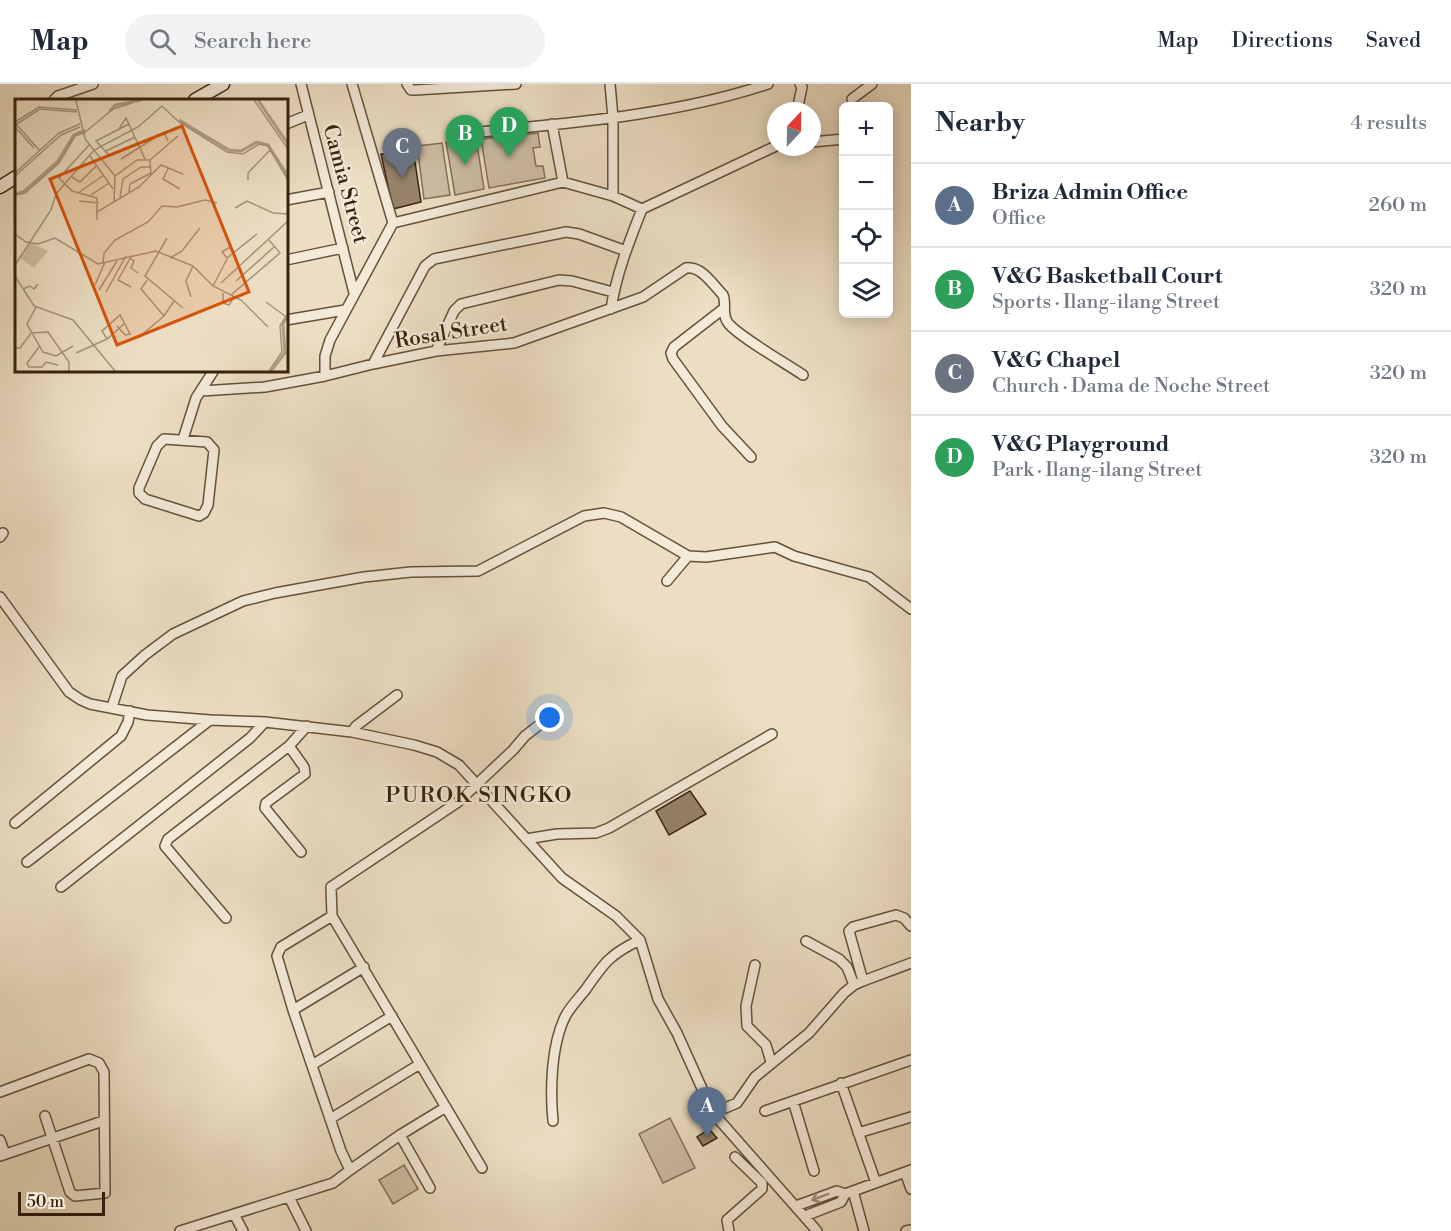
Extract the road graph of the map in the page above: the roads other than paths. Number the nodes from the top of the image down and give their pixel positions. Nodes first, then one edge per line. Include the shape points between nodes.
1 (93, 84) edge
2 (223, 84) edge
3 (301, 84) edge
4 (352, 84) edge
5 (407, 84) edge
6 (516, 84) edge
7 (610, 84) edge
8 (768, 84) edge
9 (800, 84) edge
10 (872, 84) edge
11 (55, 99) edge
12 (197, 99) edge
13 (852, 99) dead end
14 (799, 102) edge
15 (308, 115) junction
16 (613, 118) junction
17 (288, 123) edge
18 (552, 124) junction
19 (469, 133) dead end
20 (839, 139) edge
21 (821, 141) edge
22 (767, 150) edge
23 (15, 178) edge
24 (563, 182) junction
25 (0, 187) edge
26 (329, 192) junction
27 (613, 196) junction
28 (288, 200) edge
29 (642, 210) junction
30 (393, 223) junction
31 (343, 248) junction
32 (626, 251) junction
33 (288, 260) edge
34 (613, 292) junction
35 (354, 293) junction
36 (610, 309) junction
37 (723, 309) junction
38 (345, 310) junction
39 (288, 320) edge
40 (436, 351) junction
41 (373, 364) junction
42 (212, 372) edge
43 (803, 375) dead end
44 (325, 376) junction
45 (201, 391) junction
46 (183, 439) junction
47 (751, 457) dead end
48 (688, 556) junction
49 (667, 581) dead end
50 (0, 597) edge
51 (911, 609) edge
52 (397, 695) dead end
53 (112, 707) junction
54 (130, 711) junction
55 (553, 714) dead end
56 (210, 720) junction
57 (265, 722) junction
58 (307, 726) junction
59 (352, 732) junction
60 (772, 734) dead end
61 (288, 746) junction
62 (476, 784) junction
63 (15, 823) dead end
64 (526, 840) junction
65 (301, 852) dead end
66 (27, 862) dead end
67 (62, 887) dead end
68 (332, 916) junction
69 (226, 918) dead end
70 (911, 926) edge
71 (640, 940) junction
72 (806, 941) dead end
73 (911, 963) edge
74 (755, 965) dead end
75 (364, 967) junction
76 (858, 983) junction
77 (293, 1010) junction
78 (392, 1016) junction
79 (911, 1060) edge
80 (771, 1062) junction
81 (420, 1064) junction
82 (312, 1065) junction
83 (841, 1083) junction
84 (0, 1092) edge
85 (792, 1101) junction
86 (446, 1107) junction
87 (765, 1111) dead end
88 (713, 1113) junction
89 (45, 1116) dead end
90 (911, 1117) edge
91 (330, 1119) junction
92 (103, 1121) junction
93 (553, 1121) dead end
94 (858, 1133) junction
95 (400, 1135) junction
96 (53, 1138) junction
97 (0, 1140) edge
98 (2, 1155) edge
99 (735, 1157) dead end
100 (483, 1168) dead end
101 (351, 1170) junction
102 (814, 1171) dead end
103 (908, 1171) edge
104 (876, 1183) junction
105 (430, 1188) dead end
106 (911, 1189) edge
107 (849, 1193) junction
108 (289, 1197) junction
109 (795, 1206) junction
110 (234, 1214) junction
111 (805, 1216) junction
112 (812, 1229) edge
113 (911, 1230) edge
114 (183, 1231) edge
115 (243, 1231) edge
116 (306, 1231) edge
117 (729, 1231) edge
118 (864, 1231) edge
119 (906, 1231) edge

1 - 11 street
2 - 12 street
3 - 15 street, Camia Street
4 - 30 street
5 - 6 street via 411,90
7 - 16 street
8 - 16 street via 737,94
9 - 14 street
10 - 13 street
15 - 17 street
15 - 26 street, Camia Street
16 - 18 street
16 - 27 street
18 - 19 street
18 - 24 street
20 - 21 street
22 - 29 street
23 - 25 street
24 - 27 street
24 - 30 street
26 - 28 street
26 - 31 street, Camia Street
27 - 29 street
29 - 32 street
30 - 35 street
31 - 33 street
31 - 35 street, Camia Street
32 - 34 street
32 - 41 street via 566,232 434,259 425,266
34 - 36 street
34 - 40 street via 560,280 461,304 454,310
35 - 38 street
36 - 37 street, Rosal Street via 643,297 692,267 723,295
36 - 40 street, Rosal Street via 514,343
37 - 43 street via 728,323 741,334
37 - 47 street via 674,347 673,359 722,426
38 - 39 street
38 - 44 street via 324,356
40 - 41 street, Rosal Street
41 - 44 street, Rosal Street
42 - 45 street
44 - 45 street, Rosal Street via 265,387
45 - 46 street
46 - 46 street via 207,442 214,450 208,505 199,516 145,499 139,493 160,442
48 - 49 street
48 - 51 street via 775,547 869,576
48 - 53 street via 621,517 604,513 584,516 478,571 364,577 243,601 173,634 145,655 122,676
50 - 53 street via 69,692 90,704
52 - 59 street
53 - 54 street
54 - 56 street
54 - 63 street via 121,735
55 - 62 street
56 - 57 street
56 - 66 street
57 - 58 street
57 - 67 street
58 - 59 street
58 - 61 street
59 - 62 street via 437,752 459,765
60 - 64 street via 609,828 596,833
61 - 65 street via 304,767 304,774 266,803 266,808
61 - 69 street via 168,838 165,846
62 - 64 street
62 - 68 street via 458,802 331,887
64 - 71 street via 562,878 616,916
68 - 75 street
68 - 77 street via 278,952
70 - 76 street via 896,915 853,927 849,932
71 - 88 street via 658,999
71 - 93 street via 606,960 567,1014 558,1035 550,1096
72 - 76 street via 839,959
73 - 76 street
74 - 80 street via 746,1006 747,1026 766,1045
75 - 77 street
75 - 78 street
76 - 80 street via 809,1033
77 - 82 street
78 - 81 street
78 - 82 street
79 - 83 street
80 - 88 street via 737,1103
81 - 86 street
81 - 91 street
82 - 91 street
83 - 85 street
83 - 94 street
84 - 92 street via 89,1059 99,1063 104,1072
85 - 87 street
85 - 102 street
86 - 95 street
86 - 100 street
88 - 109 street
89 - 96 street
90 - 94 street
91 - 101 street
92 - 96 street
92 - 96 street via 103,1194 72,1194
94 - 104 street
95 - 101 street
95 - 105 street
96 - 98 street
97 - 98 street
99 - 117 street via 762,1183 762,1189 727,1220
101 - 108 street via 333,1183
103 - 104 street
103 - 106 street
104 - 107 street
107 -> 109 street via 837,1191
107 - 111 street via 841,1202
107 - 118 street
108 - 110 street
108 - 116 street
109 - 111 street
110 - 114 street
110 - 115 street
111 - 112 street
113 - 119 street

